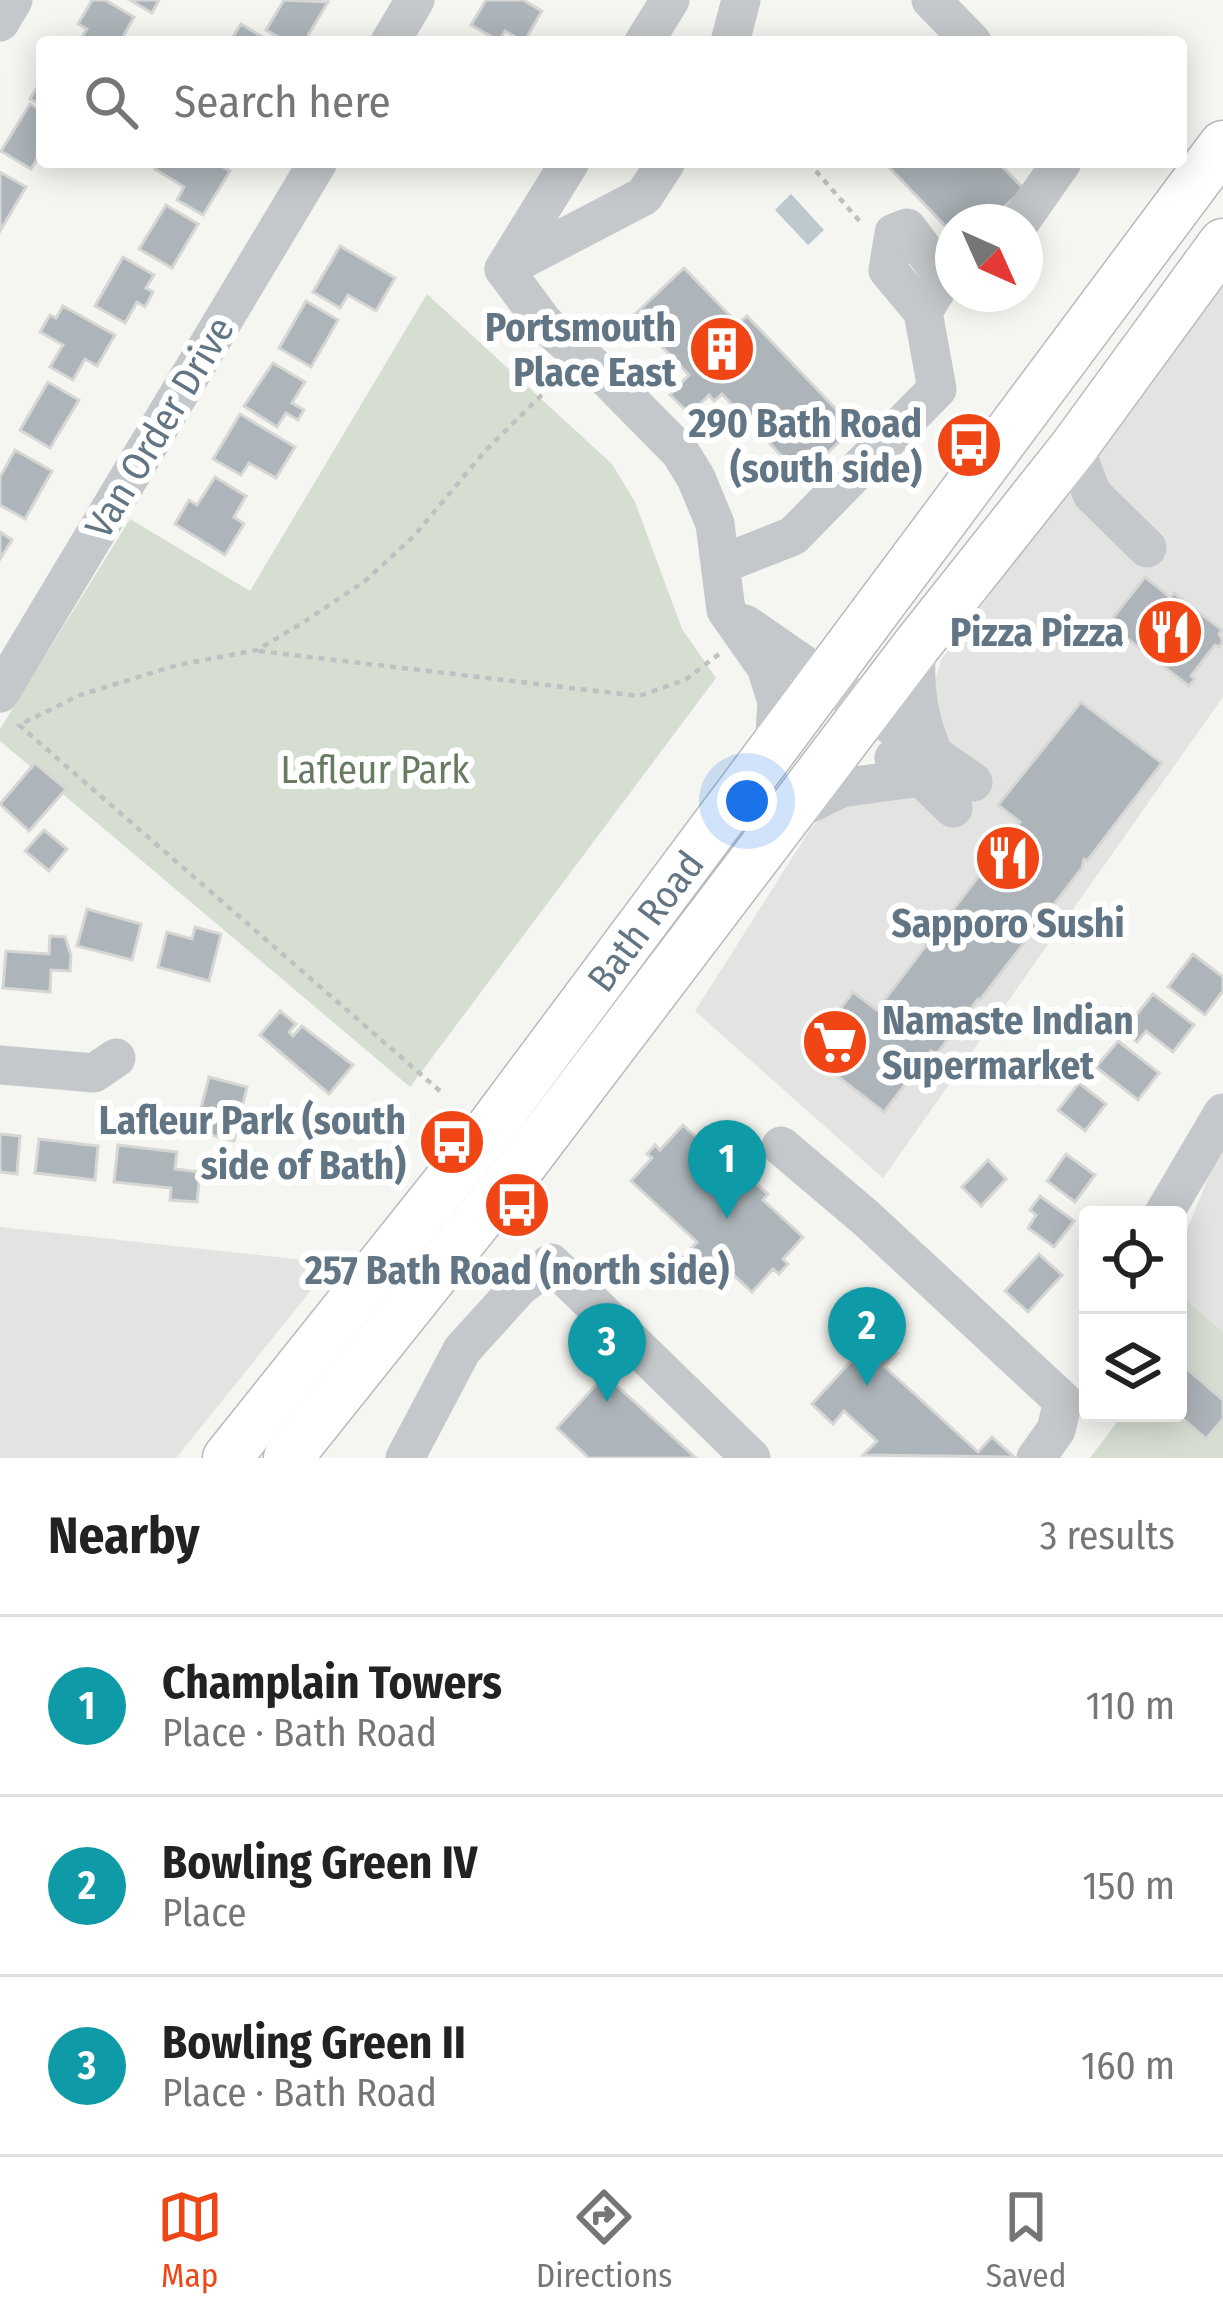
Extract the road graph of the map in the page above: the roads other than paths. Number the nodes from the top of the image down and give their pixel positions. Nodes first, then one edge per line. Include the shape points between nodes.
1 (13, 0) edge
2 (415, 0) edge
3 (670, 0) edge
4 (741, 0) edge
5 (931, 0) edge
6 (0, 22) edge
7 (394, 36) edge
8 (648, 36) edge
9 (732, 36) edge
10 (966, 36) edge
11 (1223, 145) edge
12 (314, 168) edge
13 (566, 168) edge
14 (662, 168) edge
15 (1058, 168) edge
16 (1033, 204) edge
17 (1223, 243) edge
18 (935, 260) edge
19 (504, 269) junction
20 (935, 294) edge
21 (923, 312) junction
22 (1074, 447) junction
23 (1147, 548) dead end
24 (722, 564) junction
25 (735, 623) junction
26 (917, 645) junction
27 (3, 680) edge
28 (824, 680) junction
29 (861, 720) junction
30 (774, 748) junction
31 (929, 768) junction
32 (963, 795) dead end
33 (790, 813) junction
34 (116, 1058) dead end
35 (0, 1065) edge
36 (1223, 1113) edge
37 (781, 1146) dead end
38 (1168, 1206) edge
39 (227, 1458) edge
40 (288, 1458) edge
41 (405, 1458) edge
42 (751, 1458) edge
43 (1036, 1458) edge

1 - 6 street
2 - 7 street
3 - 8 street
4 - 9 street
5 - 10 street
11 - 28 main road, Bath Road
12 - 27 street, Van Order Drive
13 - 19 street
14 - 19 street via 644,196
15 - 16 street
17 - 22 main road, Bath Road
18 - 21 street via 907,228 894,233 888,270
19 - 24 street via 543,322 680,452 715,524
20 - 21 street
21 - 24 street via 937,389 794,536
22 - 23 street via 1092,494
22 - 26 main road, Bath Road
24 - 25 street
25 - 28 street
25 - 30 street via 766,668 777,703
26 - 29 main road, Bath Road
26 - 31 street
28 - 29 street
28 - 30 main road, Bath Road
29 - 31 street
29 - 33 main road, Bath Road
30 - 39 main road, Bath Road via 488,1132
31 - 32 street
31 - 33 street via 841,788
33 - 40 main road, Bath Road
34 - 35 street via 94,1073
36 - 38 street
37 - 43 street via 1063,1401 1056,1430
41 - 42 street via 462,1350 551,1263

